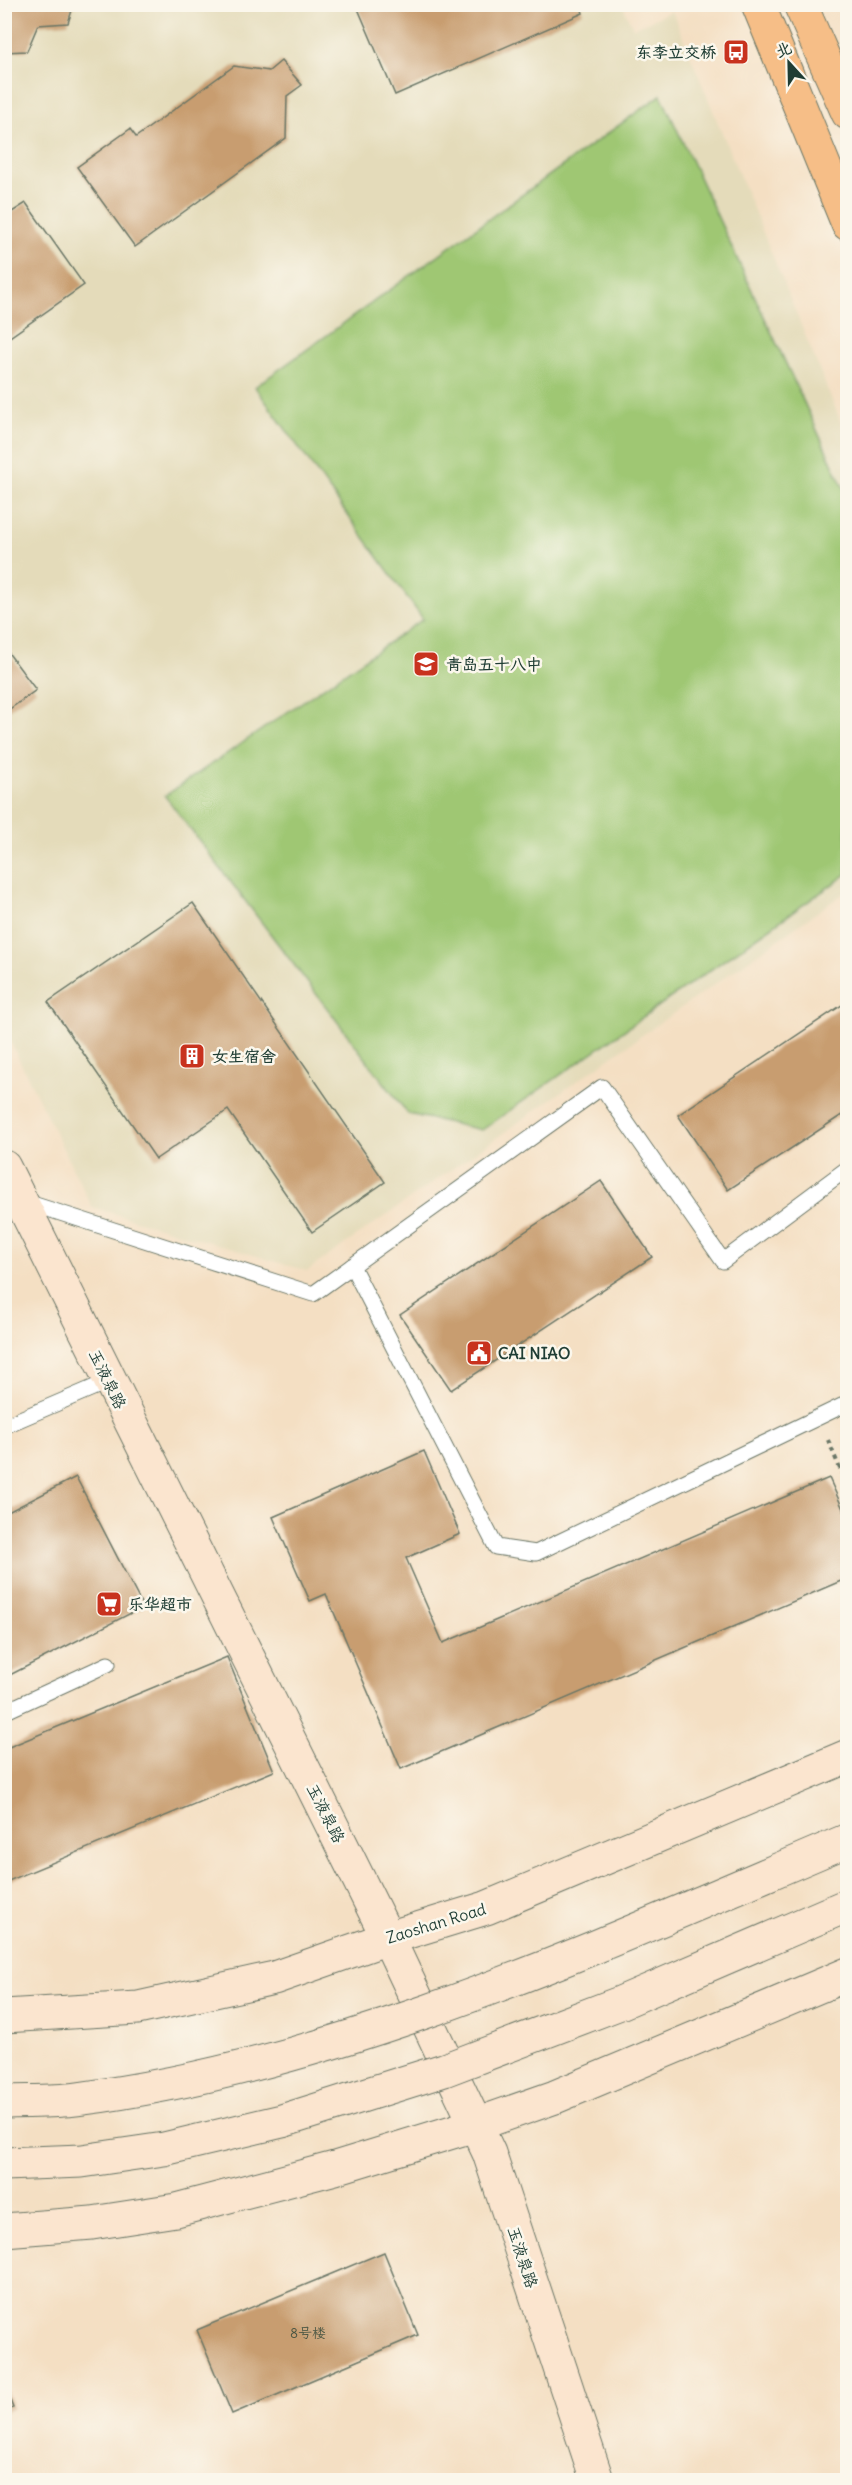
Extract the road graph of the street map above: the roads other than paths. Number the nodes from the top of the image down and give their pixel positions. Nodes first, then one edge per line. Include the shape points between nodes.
1 (758, 4) edge
2 (800, 4) edge
3 (848, 113) edge
4 (848, 224) edge
5 (4, 1167) edge
6 (848, 1168) edge
7 (21, 1200) junction
8 (352, 1266) junction
9 (110, 1381) junction
10 (848, 1403) edge
11 (4, 1426) edge
12 (108, 1664) dead end
13 (4, 1712) edge
14 (848, 1756) edge
15 (848, 1840) edge
16 (848, 1905) edge
17 (388, 1938) junction
18 (848, 1974) edge
19 (4, 2016) edge
20 (4, 2102) edge
21 (475, 2125) junction
22 (4, 2164) edge
23 (4, 2230) edge
24 (597, 2481) edge

1 - 4 main road
2 - 3 main road
5 - 7 street, 玉液泉路
6 - 8 lane via 723,1261 602,1087
7 - 8 lane via 314,1294
7 - 9 street, 玉液泉路
8 - 10 lane via 496,1547 536,1553
9 - 11 lane
9 - 17 street, 玉液泉路
12 - 13 lane
14 - 17 street, Zaoshan Road via 486,1908
15 - 20 street, bridge via 599,1945 431,2009 302,2050 153,2087 74,2099
16 - 22 street, bridge via 620,2003 444,2070 293,2117 164,2149 82,2161
17 - 19 street, Zaoshan Road via 274,1978 138,2008
17 - 21 street, 玉液泉路
18 - 21 street via 555,2097
21 - 23 street via 335,2168 176,2210 92,2223
21 - 24 street, 玉液泉路 via 489,2153

